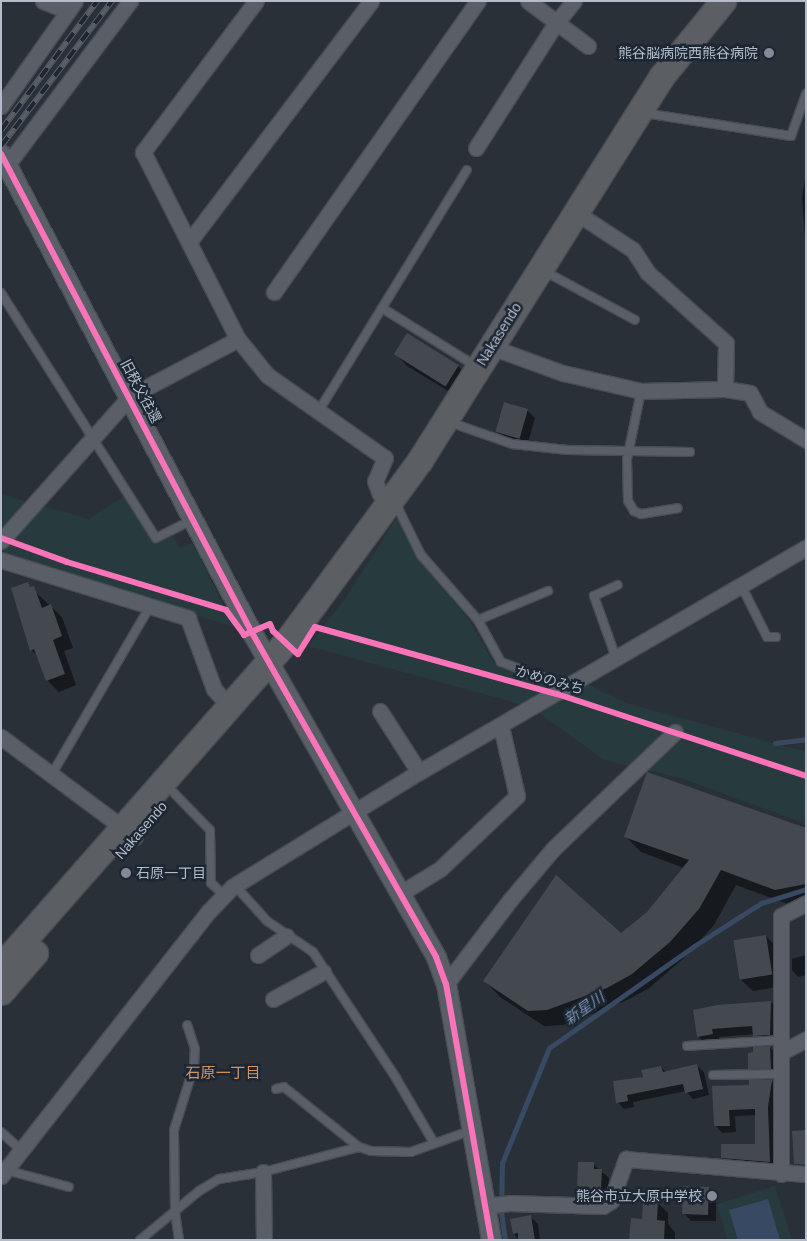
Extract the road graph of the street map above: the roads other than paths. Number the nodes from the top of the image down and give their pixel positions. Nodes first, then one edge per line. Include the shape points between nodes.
1 (43, 1) edge
2 (130, 1) edge
3 (256, 1) edge
4 (371, 1) edge
5 (478, 1) edge
6 (528, 1) edge
7 (574, 1) edge
8 (722, 1) edge
9 (72, 6) edge
10 (556, 22) junction
11 (588, 46) dead end
12 (806, 94) edge
13 (1, 106) edge
14 (639, 112) junction
15 (476, 148) dead end
16 (4, 160) edge
17 (468, 170) dead end
18 (575, 212) junction
19 (188, 242) junction
20 (540, 268) junction
21 (274, 292) dead end
22 (1, 293) edge
23 (382, 308) junction
24 (635, 320) dead end
25 (238, 339) junction
26 (485, 357) junction
27 (725, 389) junction
28 (641, 391) junction
29 (130, 396) junction
30 (318, 412) junction
31 (444, 421) junction
32 (94, 437) junction
33 (806, 440) edge
34 (629, 452) junction
35 (690, 452) dead end
36 (392, 500) junction
37 (678, 508) dead end
38 (194, 520) junction
39 (1, 541) edge
40 (806, 548) edge
41 (1, 560) edge
42 (618, 585) dead end
43 (742, 585) junction
44 (548, 591) dead end
45 (150, 606) junction
46 (478, 620) junction
47 (776, 637) dead end
48 (616, 658) junction
49 (270, 663) junction
50 (563, 690) junction
51 (230, 707) junction
52 (380, 711) dead end
53 (501, 726) junction
54 (675, 732) road end
55 (1, 737) edge
56 (419, 772) junction
57 (52, 774) junction
58 (173, 792) junction
59 (355, 812) junction
60 (129, 831) junction
61 (228, 891) junction
62 (401, 893) junction
63 (806, 903) edge
64 (286, 936) junction
65 (5, 952) edge
66 (258, 954) dead end
67 (323, 972) junction
68 (446, 984) junction
69 (1, 992) edge
70 (273, 999) dead end
71 (187, 1025) dead end
72 (806, 1039) edge
73 (687, 1046) dead end
74 (782, 1046) junction
75 (782, 1074) junction
76 (713, 1075) dead end
77 (276, 1090) dead end
78 (472, 1130) junction
79 (1, 1132) edge
80 (434, 1143) junction
81 (359, 1147) junction
82 (21, 1150) junction
83 (263, 1172) junction
84 (3, 1173) edge
85 (781, 1174) junction
86 (806, 1174) edge
87 (69, 1187) dead end
88 (487, 1206) junction
89 (175, 1212) junction
90 (140, 1240) edge
91 (179, 1240) edge
92 (264, 1240) edge
93 (491, 1240) edge

1 - 9 street
2 - 16 street
3 - 19 street via 142,152
4 - 19 street
5 - 21 street
6 - 10 street
7 - 10 street
8 - 14 highway, Nakasendo via 662,76
9 - 13 street
10 - 11 street
10 - 15 street
12 - 14 lane via 791,136
14 - 18 highway, Nakasendo
16 - 29 street, 旧秩父往還
17 - 23 lane
18 - 20 highway, Nakasendo
18 - 27 street via 633,250 648,273 726,343
19 - 25 street
20 - 24 lane
20 - 26 highway, Nakasendo
22 - 32 lane
23 - 26 lane
23 - 30 lane
25 - 29 street
25 - 30 street via 267,375
26 - 28 street
26 - 31 highway, Nakasendo
27 - 28 street
27 - 33 street via 750,393 760,412
28 - 34 lane
29 - 32 street
29 - 38 street, 旧秩父往還
30 - 36 street via 385,458 375,481 380,494
31 - 34 lane via 512,444
31 - 36 highway, Nakasendo
32 - 38 lane via 156,538
32 - 39 street
34 - 35 lane
34 - 37 lane via 628,501 634,511 641,514
36 - 46 lane via 421,555
36 - 49 highway, Nakasendo
38 - 49 street, 旧秩父往還
40 - 43 street
41 - 45 street
42 - 48 lane via 594,596
43 - 47 lane via 767,637
43 - 48 street
44 - 46 lane
45 - 51 street via 188,618 214,690
45 - 57 lane
46 - 50 lane via 502,662
48 - 50 street
49 - 51 highway, Nakasendo
49 - 58 highway, Nakasendo via 266,688
49 - 59 street, 旧秩父往還
50 - 53 street
51 - 60 highway, Nakasendo
52 - 56 street
53 - 56 street
53 - 62 street via 517,796 440,869
54 - 68 street via 553,849
55 - 57 street
56 - 59 street
57 - 60 street
58 - 60 highway, Nakasendo
58 - 61 lane via 210,830 211,883
59 - 61 street
59 - 62 street, 旧秩父往還
60 - 65 highway, Nakasendo
60 - 69 highway, Nakasendo
61 - 64 lane
61 - 82 street
62 - 68 street, 旧秩父往還 via 436,957
63 - 74 street via 781,916
64 - 66 street
64 - 67 lane via 313,952
67 - 70 street
67 - 80 lane via 396,1078
68 - 78 street, 旧秩父往還
71 - 89 lane via 195,1049 194,1066 174,1130
72 - 74 street
73 - 74 lane
74 - 75 street
75 - 76 lane
75 - 85 street
77 - 81 lane via 284,1087
78 - 80 lane
78 - 88 street, 旧秩父往還
79 - 82 lane
80 - 81 lane via 411,1152 371,1151
81 - 83 lane
82 - 84 street
83 - 89 lane via 219,1180 199,1191
83 - 92 street
84 - 87 lane
85 - 86 street
85 - 88 street via 626,1159 611,1200 604,1206 509,1203
88 - 93 street, 旧秩父往還
89 - 90 lane
89 - 91 lane

